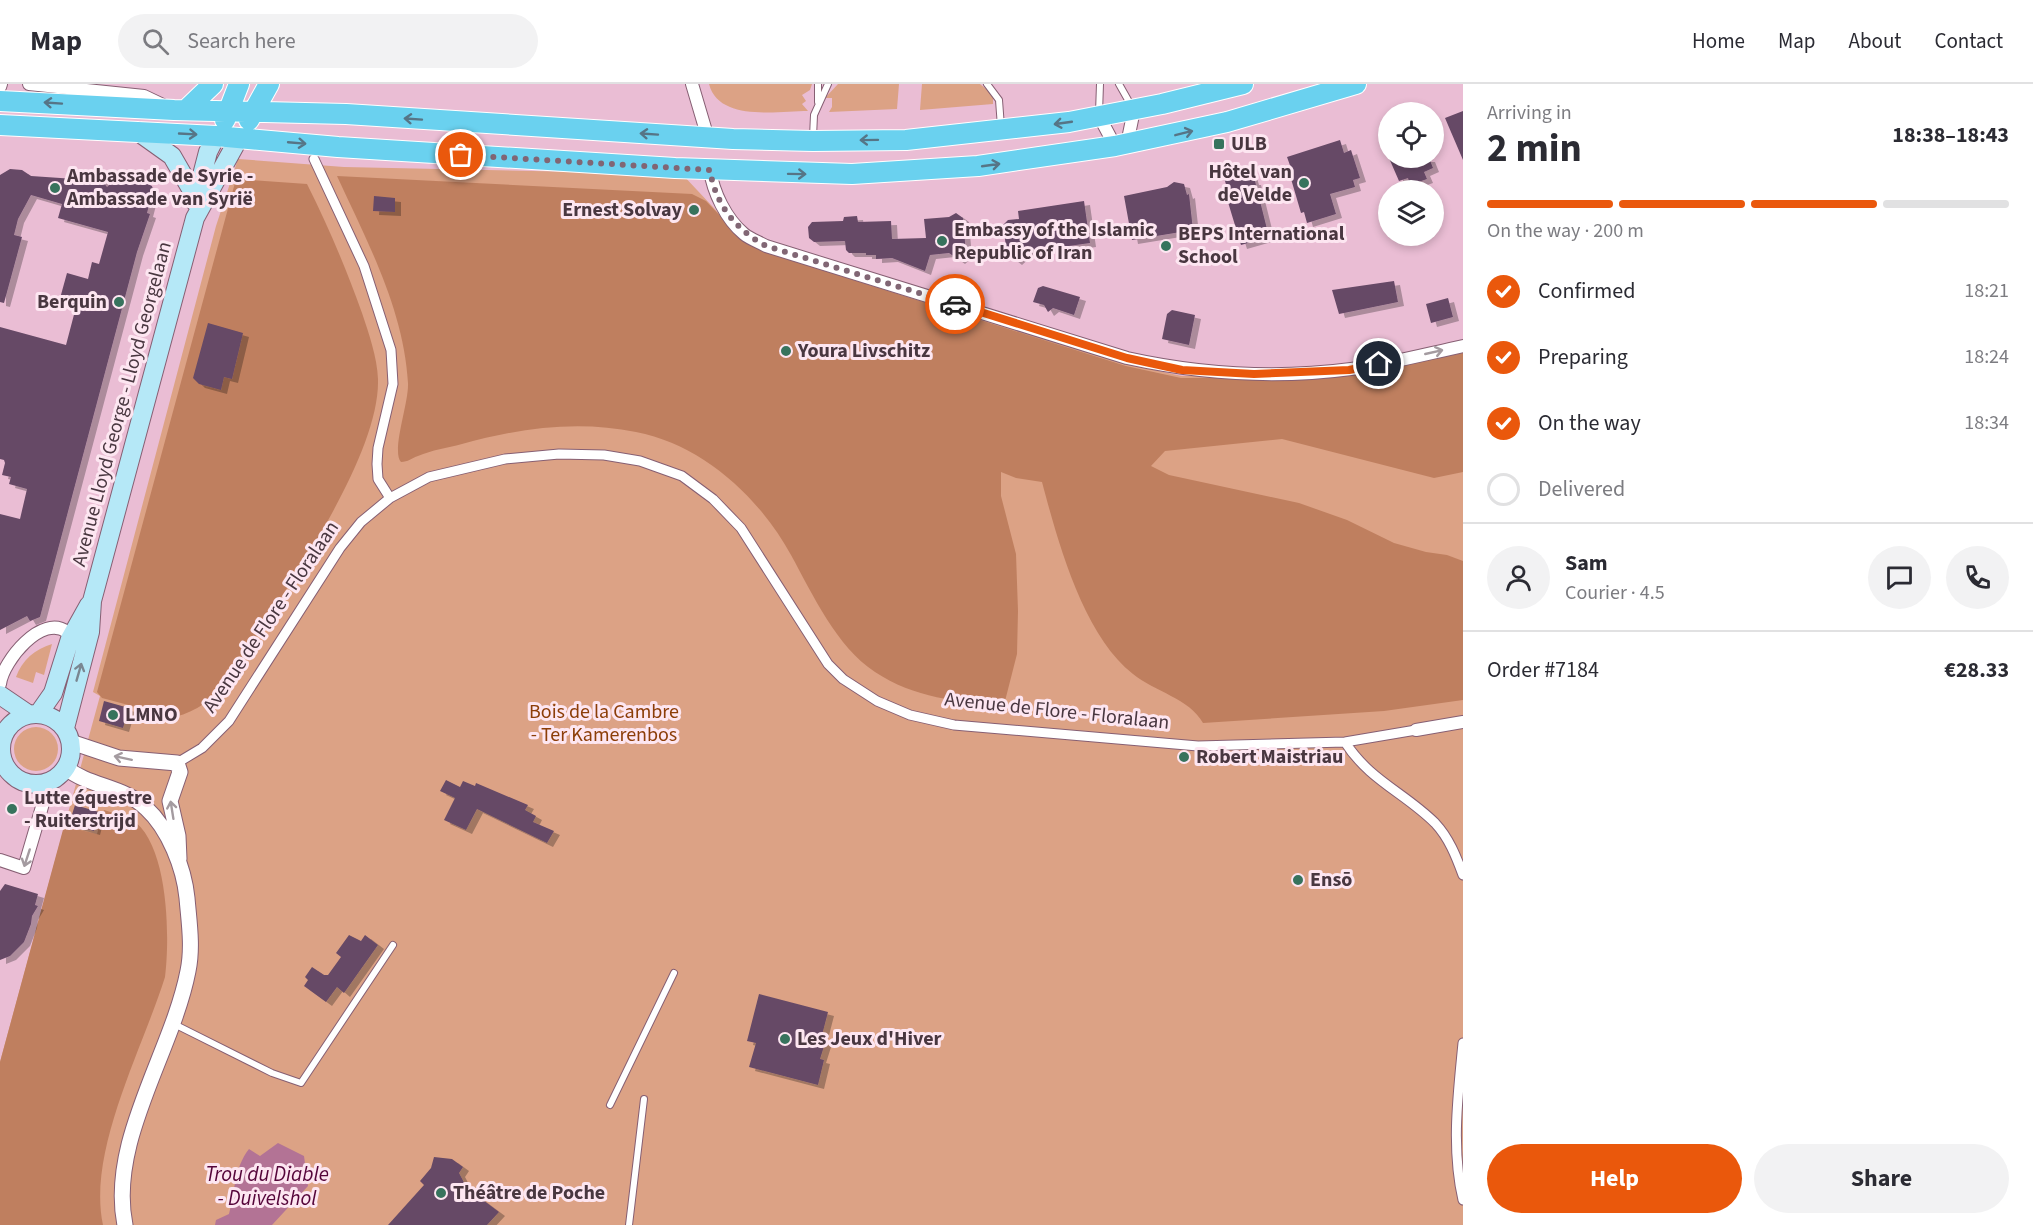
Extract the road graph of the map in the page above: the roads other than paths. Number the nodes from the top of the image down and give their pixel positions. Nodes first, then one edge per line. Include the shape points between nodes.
1 (29, 84) edge
2 (213, 84) edge
3 (240, 84) edge
4 (271, 84) edge
5 (692, 84) edge
6 (818, 84) edge
7 (828, 84) edge
8 (987, 84) edge
9 (1100, 84) edge
10 (1119, 84) edge
11 (1243, 84) edge
12 (1356, 84) edge
13 (0, 101) edge
14 (818, 106) junction
15 (180, 110) junction
16 (1134, 110) junction
17 (230, 111) junction
18 (254, 111) junction
19 (288, 112) junction
20 (1099, 116) junction
21 (0, 125) edge
22 (137, 131) junction
23 (1001, 131) junction
24 (216, 136) junction
25 (239, 138) junction
26 (708, 138) junction
27 (813, 141) junction
28 (1121, 145) junction
29 (315, 159) dead end
30 (710, 170) junction
31 (195, 196) junction
32 (195, 218) junction
33 (1463, 346) edge
34 (390, 498) junction
35 (92, 601) junction
36 (70, 639) junction
37 (0, 692) edge
38 (34, 714) junction
39 (1463, 722) edge
40 (1416, 730) joint
41 (68, 735) junction
42 (1346, 742) junction
43 (177, 763) junction
44 (66, 768) junction
45 (5, 773) edge
46 (39, 784) junction
47 (178, 859) junction
48 (0, 860) edge
49 (1463, 875) edge
50 (393, 945) dead end
51 (674, 973) dead end
52 (174, 1023) junction
53 (1463, 1043) edge
54 (644, 1099) dead end
55 (610, 1105) dead end
56 (1463, 1200) edge
57 (125, 1225) edge
58 (630, 1225) edge

1 - 15 street via 144,96
2 - 15 main road
3 - 17 main road
4 - 18 main road
4 - 19 main road
5 - 26 street
6 - 14 lane
7 - 14 lane
8 - 23 lane via 999,100
9 - 20 lane
10 - 16 lane
11 - 16 main road
28 -> 12 main road via 1227,122
15 -> 13 main road
14 - 27 lane
15 - 17 main road
16 - 20 main road
16 - 28 street
17 - 18 main road
17 - 24 main road
18 - 19 main road
18 - 25 main road
26 -> 19 main road
20 -> 23 main road
20 - 28 street
21 - 22 main road
22 -> 24 main road
22 - 31 main road, Avenue Lloyd George - Lloyd Georgelaan via 172,156
23 -> 27 main road via 906,140
24 - 25 main road
24 - 31 main road, Avenue Lloyd George - Lloyd Georgelaan
25 -> 30 main road
25 - 32 main road, Avenue Lloyd George - Lloyd Georgelaan
26 - 27 main road
26 - 30 main road
30 -> 28 main road via 852,174 978,166
29 - 34 street via 364,266 391,350 393,384 378,456 378,479
30 -> 33 street via 712,188 735,223 744,234 766,246 1127,358 1182,370 1254,374 1349,370
31 - 32 main road, Avenue Lloyd George - Lloyd Georgelaan
32 - 35 main road, Avenue Lloyd George - Lloyd Georgelaan
34 - 42 street, Avenue de Flore - Floralaan via 429,477 505,459 560,454 640,461 682,476 713,500 741,528 828,664 843,679 878,701 910,715 1008,730 1198,746
34 - 43 street, Avenue de Flore - Floralaan via 360,522 340,548 229,721 202,748
35 - 36 main road, Avenue Lloyd George - Lloyd Georgelaan
41 -> 35 main road, Avenue Lloyd George - Lloyd Georgelaan via 90,632
36 - 37 street via 63,629 57,628 23,643 9,660
36 - 38 main road, Avenue Lloyd George - Lloyd Georgelaan via 53,693
37 - 38 main road
38 - 41 main road via 54,718
38 - 45 main road via 16,719 2,738
39 - 40 street, Avenue de Flore - Floralaan
40 - 42 street, Avenue de Flore - Floralaan
43 -> 41 street via 119,758
41 - 44 main road via 71,755
42 - 49 street via 1358,762 1435,823 1454,850
47 -> 43 street via 178,836 170,801 180,772
44 - 46 main road via 56,778
44 - 47 street via 79,779 132,796 159,821
45 - 46 main road
46 -> 48 street via 44,800 24,868
47 - 52 street via 186,888 190,960
50 - 52 lane via 301,1083 272,1073
51 - 55 lane
52 - 57 street via 141,1108 124,1166 120,1202
53 - 56 street via 1456,1145
54 - 58 lane

